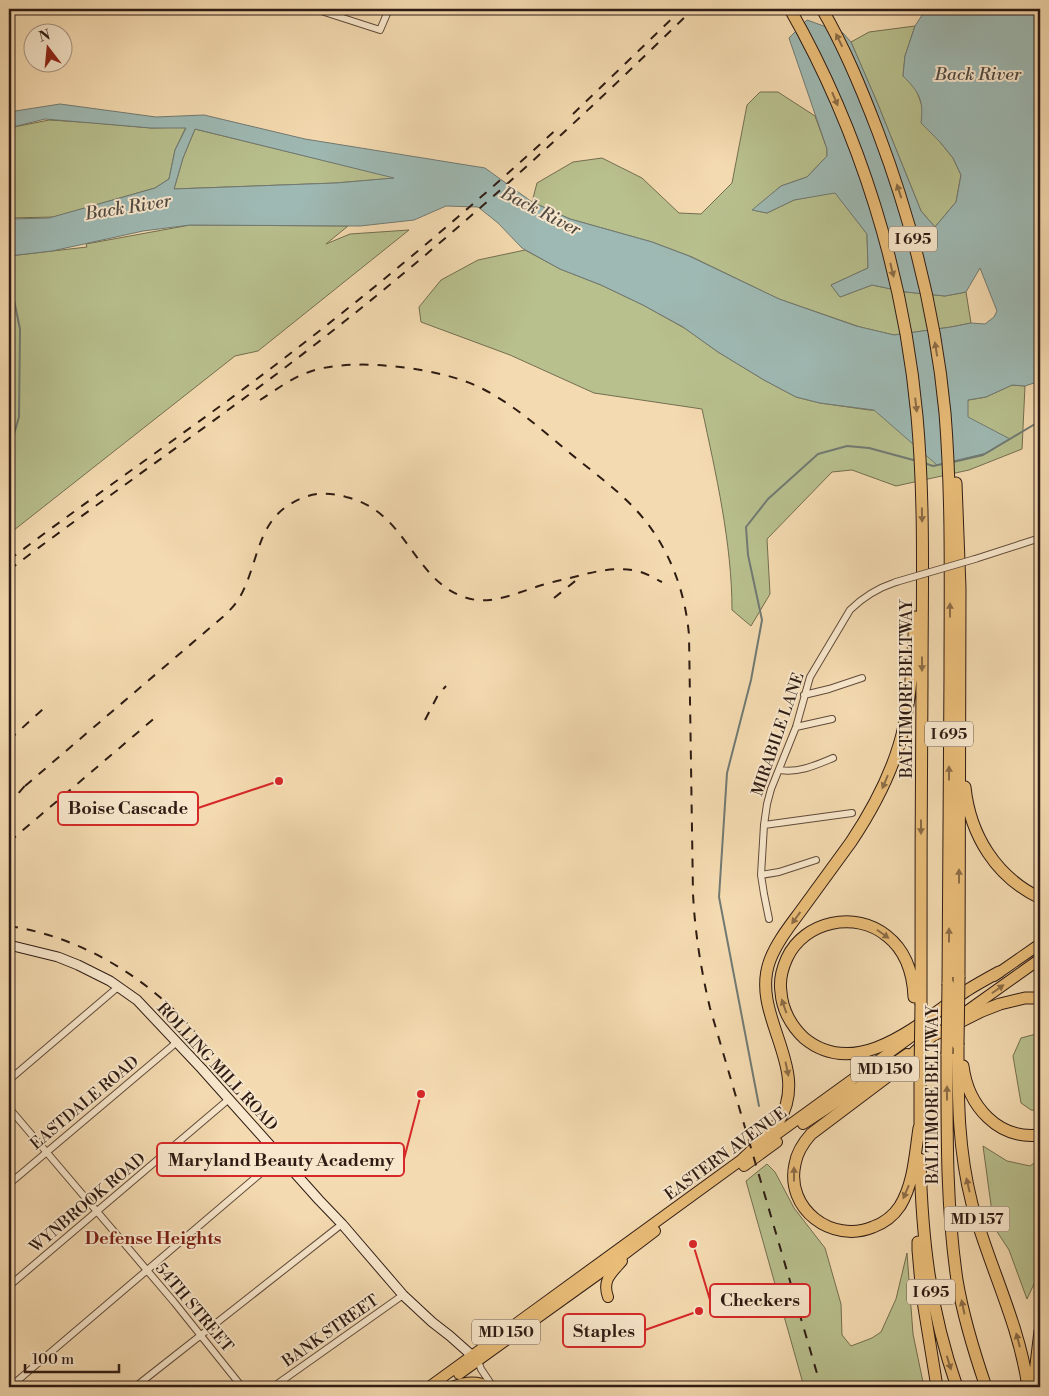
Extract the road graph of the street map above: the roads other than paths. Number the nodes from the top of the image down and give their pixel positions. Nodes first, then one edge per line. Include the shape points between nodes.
1 (315, 9) edge
2 (389, 9) edge
3 (790, 9) edge
4 (822, 9) edge
5 (952, 484) junction
6 (1040, 538) edge
7 (922, 545) junction
8 (862, 678) dead end
9 (804, 695) junction
10 (960, 698) junction
11 (832, 719) dead end
12 (796, 727) junction
13 (833, 758) dead end
14 (780, 770) junction
15 (852, 813) dead end
16 (764, 825) junction
17 (816, 860) dead end
18 (761, 875) junction
19 (1040, 898) edge
20 (769, 918) dead end
21 (1040, 944) edge
22 (9, 945) edge
23 (1040, 959) edge
24 (999, 972) junction
25 (118, 987) junction
26 (1040, 998) edge
27 (918, 1006) junction
28 (932, 1036) junction
29 (177, 1042) junction
30 (958, 1045) junction
31 (9, 1080) edge
32 (229, 1099) junction
33 (9, 1108) edge
34 (919, 1128) junction
35 (1040, 1135) edge
36 (46, 1152) junction
37 (281, 1156) junction
38 (743, 1159) junction
39 (9, 1184) edge
40 (921, 1195) junction
41 (96, 1212) junction
42 (342, 1224) junction
43 (635, 1246) junction
44 (147, 1270) junction
45 (9, 1286) edge
46 (404, 1295) junction
47 (608, 1297) dead end
48 (1040, 1331) edge
49 (201, 1335) junction
50 (476, 1358) junction
51 (10, 1387) edge
52 (135, 1387) edge
53 (242, 1387) edge
54 (273, 1387) edge
55 (429, 1387) edge
56 (440, 1387) edge
57 (452, 1387) edge
58 (489, 1387) edge
59 (494, 1387) edge
60 (937, 1387) edge
61 (957, 1387) edge
62 (986, 1387) edge
63 (1028, 1387) edge
64 (1034, 1387) edge

1 - 2 street via 380,30
3 -> 7 highway, BALTIMORE BELTWAY / I 695 via 843,118 884,240 911,365 922,485
5 -> 4 highway, BALTIMORE BELTWAY / I 695 via 940,372 928,302 900,193 850,64
5 - 10 highway via 960,588
62 -> 5 highway, BALTIMORE BELTWAY / I 695, bridge via 964,1315 958,1282 948,1172
6 - 9 street, MIRABILE LANE, bridge via 875,590 844,617 810,677
7 -> 27 highway, BALTIMORE BELTWAY / I 695
7 -> 38 highway via 908,699 900,743 872,809 784,935 770,961 766,993 788,1071 789,1096 779,1122
8 - 9 street
9 - 12 street, MIRABILE LANE
10 - 19 highway via 966,797 976,832 1006,875
30 -> 10 highway, MD 157, bridge
11 - 12 street
12 - 14 street, MIRABILE LANE
13 - 14 street via 807,768
14 - 16 street, MIRABILE LANE via 770,793
15 - 16 street
16 - 18 street, MIRABILE LANE
17 - 18 street
18 - 20 street, MIRABILE LANE
21 - 24 main road, EASTERN AVENUE / MD 150
22 - 25 street, ROLLING MILL ROAD via 58,957
28 -> 23 main road, EASTERN AVENUE / MD 150
24 -> 27 highway via 894,1040 868,1050 847,1053 813,1044 794,1028 784,1008 781,977 789,954 816,928 838,922 864,924 887,935 902,952
24 - 38 main road, EASTERN AVENUE / MD 150
25 - 29 street, ROLLING MILL ROAD via 136,1000
25 - 31 street
26 - 28 highway via 1000,1004
27 - 34 highway, BALTIMORE BELTWAY / I 695, bridge
34 -> 28 highway via 909,1186 899,1206 886,1220 868,1229 838,1230 820,1222 806,1209 797,1193 794,1176 794,1165 803,1144 811,1134 892,1073
28 - 43 main road, EASTERN AVENUE / MD 150 via 808,1120
29 - 32 street, ROLLING MILL ROAD
29 - 36 street, EASTDALE ROAD
30 - 35 highway via 968,1088 982,1112 1011,1132
63 -> 30 highway, MD 157 via 1014,1328 963,1164
32 - 37 street, ROLLING MILL ROAD
32 - 41 street, WYNBROOK ROAD
33 - 36 street, 54TH STREET
34 - 40 highway, BALTIMORE BELTWAY / I 695
36 - 39 street, EASTDALE ROAD
36 - 41 street, 54TH STREET
37 - 42 street, ROLLING MILL ROAD
37 - 44 street
38 - 50 main road, EASTERN AVENUE / MD 150
40 - 60 highway, MD 157 via 918,1250 924,1314
40 -> 61 highway, BALTIMORE BELTWAY / I 695 via 930,1287
41 - 44 street, 54TH STREET
41 - 45 street, WYNBROOK ROAD
42 - 46 street, ROLLING MILL ROAD
42 - 49 street
43 - 47 main road via 609,1276 605,1289
43 - 50 main road, EASTERN AVENUE / MD 150
44 - 49 street, 54TH STREET
44 - 51 street
46 - 50 street, ROLLING MILL ROAD
46 - 54 street, BANK STREET
48 - 64 highway
49 - 52 street
49 - 53 street, 54TH STREET
50 - 55 main road, EASTERN AVENUE / MD 150
50 - 56 main road, EASTERN AVENUE / MD 150
50 - 59 street
57 - 58 main road via 471,1382

